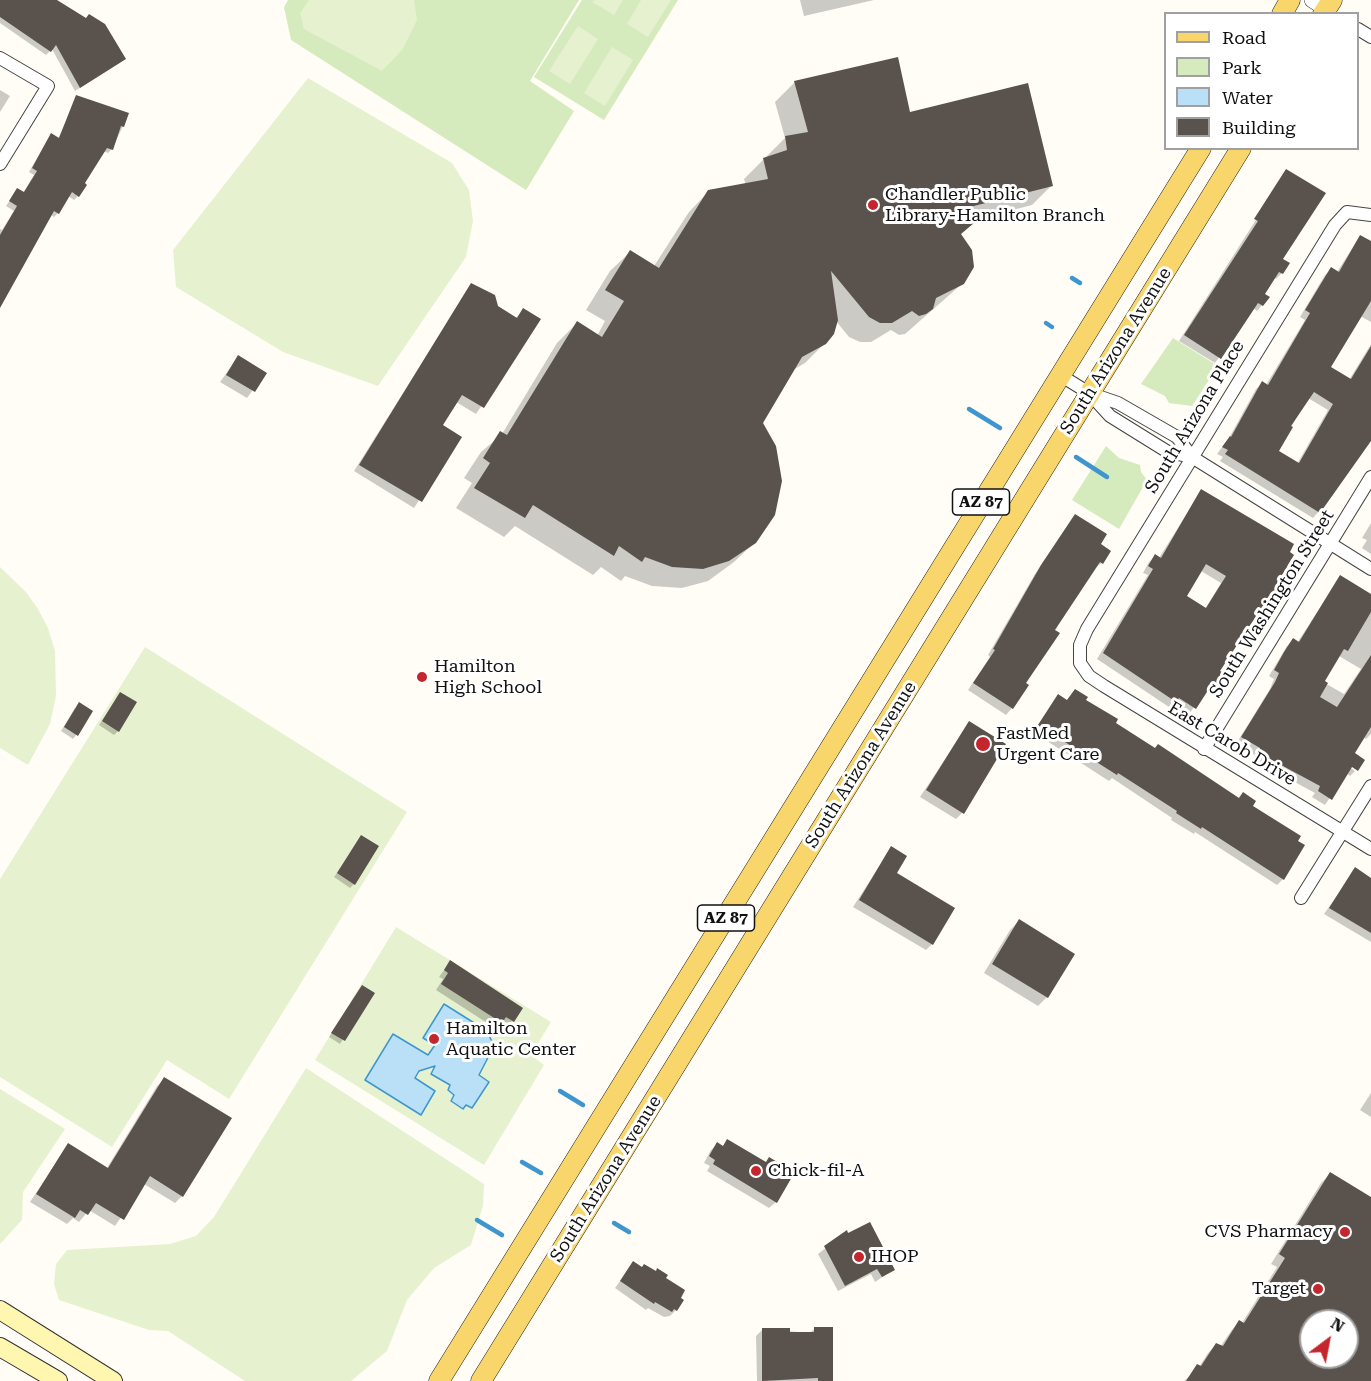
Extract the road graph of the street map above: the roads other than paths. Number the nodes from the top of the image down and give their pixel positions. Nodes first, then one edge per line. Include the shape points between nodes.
1 (0, 58) edge
2 (1200, 150) edge
3 (1239, 150) edge
4 (0, 164) edge
5 (1368, 214) edge
6 (1060, 375) junction
7 (1089, 393) junction
8 (1192, 457) junction
9 (1371, 477) edge
10 (1330, 544) junction
11 (1371, 569) edge
12 (1080, 663) joint
13 (1204, 749) junction
14 (1371, 786) edge
15 (1343, 831) junction
16 (1371, 849) edge
17 (1301, 898) dead end
18 (0, 1311) edge
19 (0, 1347) edge
20 (58, 1381) edge
21 (113, 1381) edge
22 (439, 1381) edge
23 (481, 1381) edge

1 - 4 street via 48,86
2 - 6 main road, South Arizona Avenue / AZ 87
3 - 7 main road, South Arizona Avenue / AZ 87
5 - 8 street, South Arizona Place via 1347,212 1335,225
6 - 7 street
6 - 22 main road, South Arizona Avenue / AZ 87
7 - 8 street via 1110,416 1168,452
7 - 23 main road, South Arizona Avenue / AZ 87
8 - 10 street
8 - 12 street, South Arizona Place via 1087,629 1080,645
9 - 10 street, South Washington Street
10 - 11 street
10 - 13 street, South Washington Street
12 - 13 street, East Carob Drive via 1089,676
13 - 15 street, East Carob Drive
14 - 15 street
15 - 16 street, East Carob Drive
15 - 17 street
18 - 21 main road
19 - 20 main road

